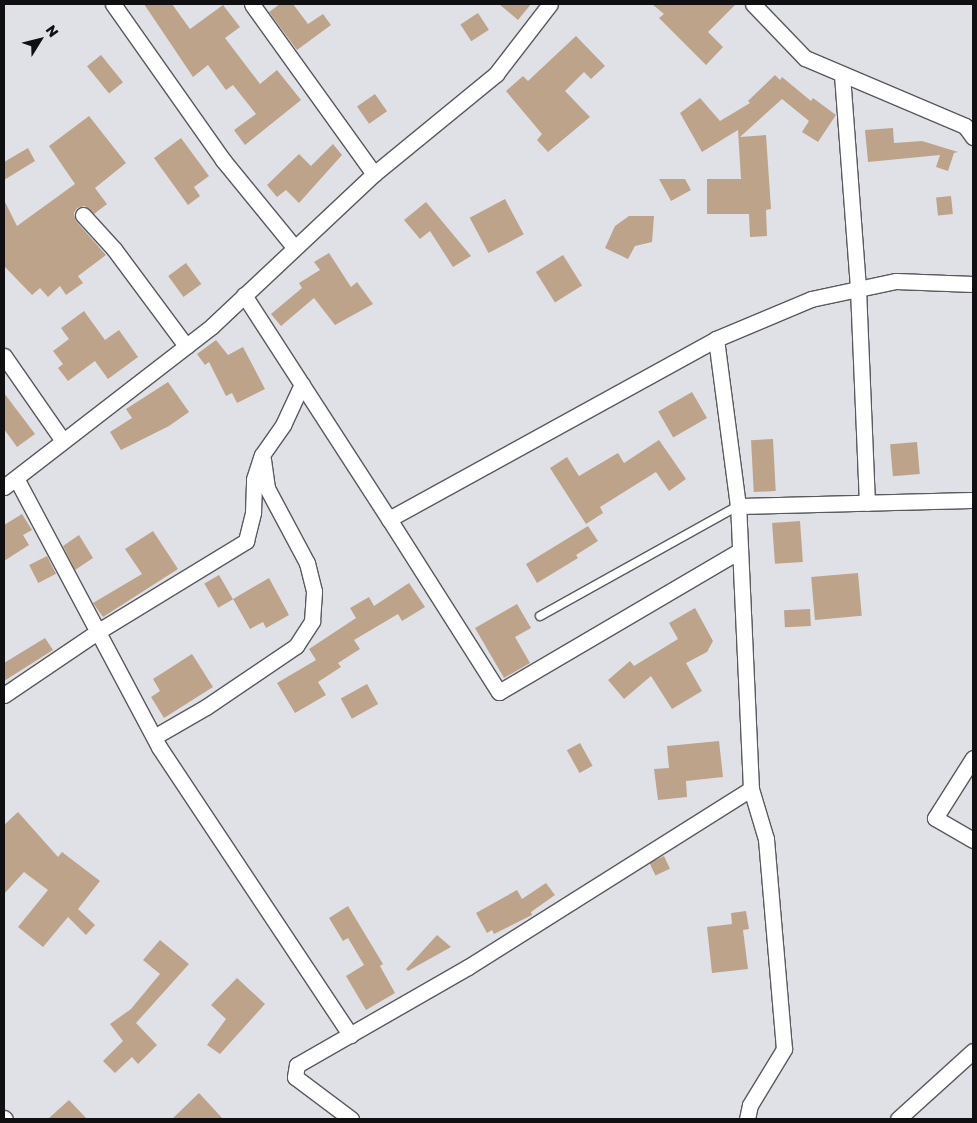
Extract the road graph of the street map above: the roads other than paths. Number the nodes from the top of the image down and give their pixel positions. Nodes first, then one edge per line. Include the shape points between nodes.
1 (113, 4) edge
2 (252, 4) edge
3 (550, 4) edge
4 (752, 4) edge
5 (842, 75) junction
6 (973, 138) edge
7 (374, 174) junction
8 (83, 216) dead end
9 (294, 247) junction
10 (973, 284) edge
11 (858, 289) junction
12 (244, 295) junction
13 (716, 339) junction
14 (186, 346) junction
15 (4, 356) edge
16 (302, 384) junction
17 (64, 441) junction
18 (262, 455) junction
19 (10, 483) edge
20 (973, 500) edge
21 (867, 503) junction
22 (738, 506) junction
23 (389, 519) junction
24 (739, 551) junction
25 (540, 616) dead end
26 (97, 632) junction
27 (4, 695) edge
28 (154, 737) junction
29 (973, 758) edge
30 (751, 789) junction
31 (973, 840) edge
32 (350, 1034) junction
33 (973, 1051) edge
34 (351, 1119) edge
35 (747, 1119) edge
36 (898, 1119) edge

1 - 9 street via 223,160
2 - 7 street
3 - 7 street via 496,74
4 - 5 street via 805,58
5 - 6 street via 965,126
5 - 11 street
7 - 9 street
8 - 14 street via 114,249
9 - 12 street
10 - 11 street via 896,281
11 - 13 street via 810,299
11 - 21 street
12 - 14 street
12 - 16 street
13 - 22 street
13 - 23 street
14 - 17 street
15 - 17 street
16 - 18 street via 283,425
16 - 23 street
17 - 19 street
18 - 26 street via 254,479 253,512 246,542
18 - 28 street via 268,488 307,563 314,591 312,621 296,646 206,707
19 - 26 street
20 - 21 street
21 - 22 street
22 - 24 street
22 - 25 lane
23 - 24 street via 499,692
24 - 30 street
26 - 27 street
26 - 28 street
28 - 32 street
29 - 31 street via 935,818
30 - 32 street via 468,966
30 - 35 street via 766,839 784,1049 750,1104
32 - 34 street via 296,1065 295,1077
33 - 36 street

